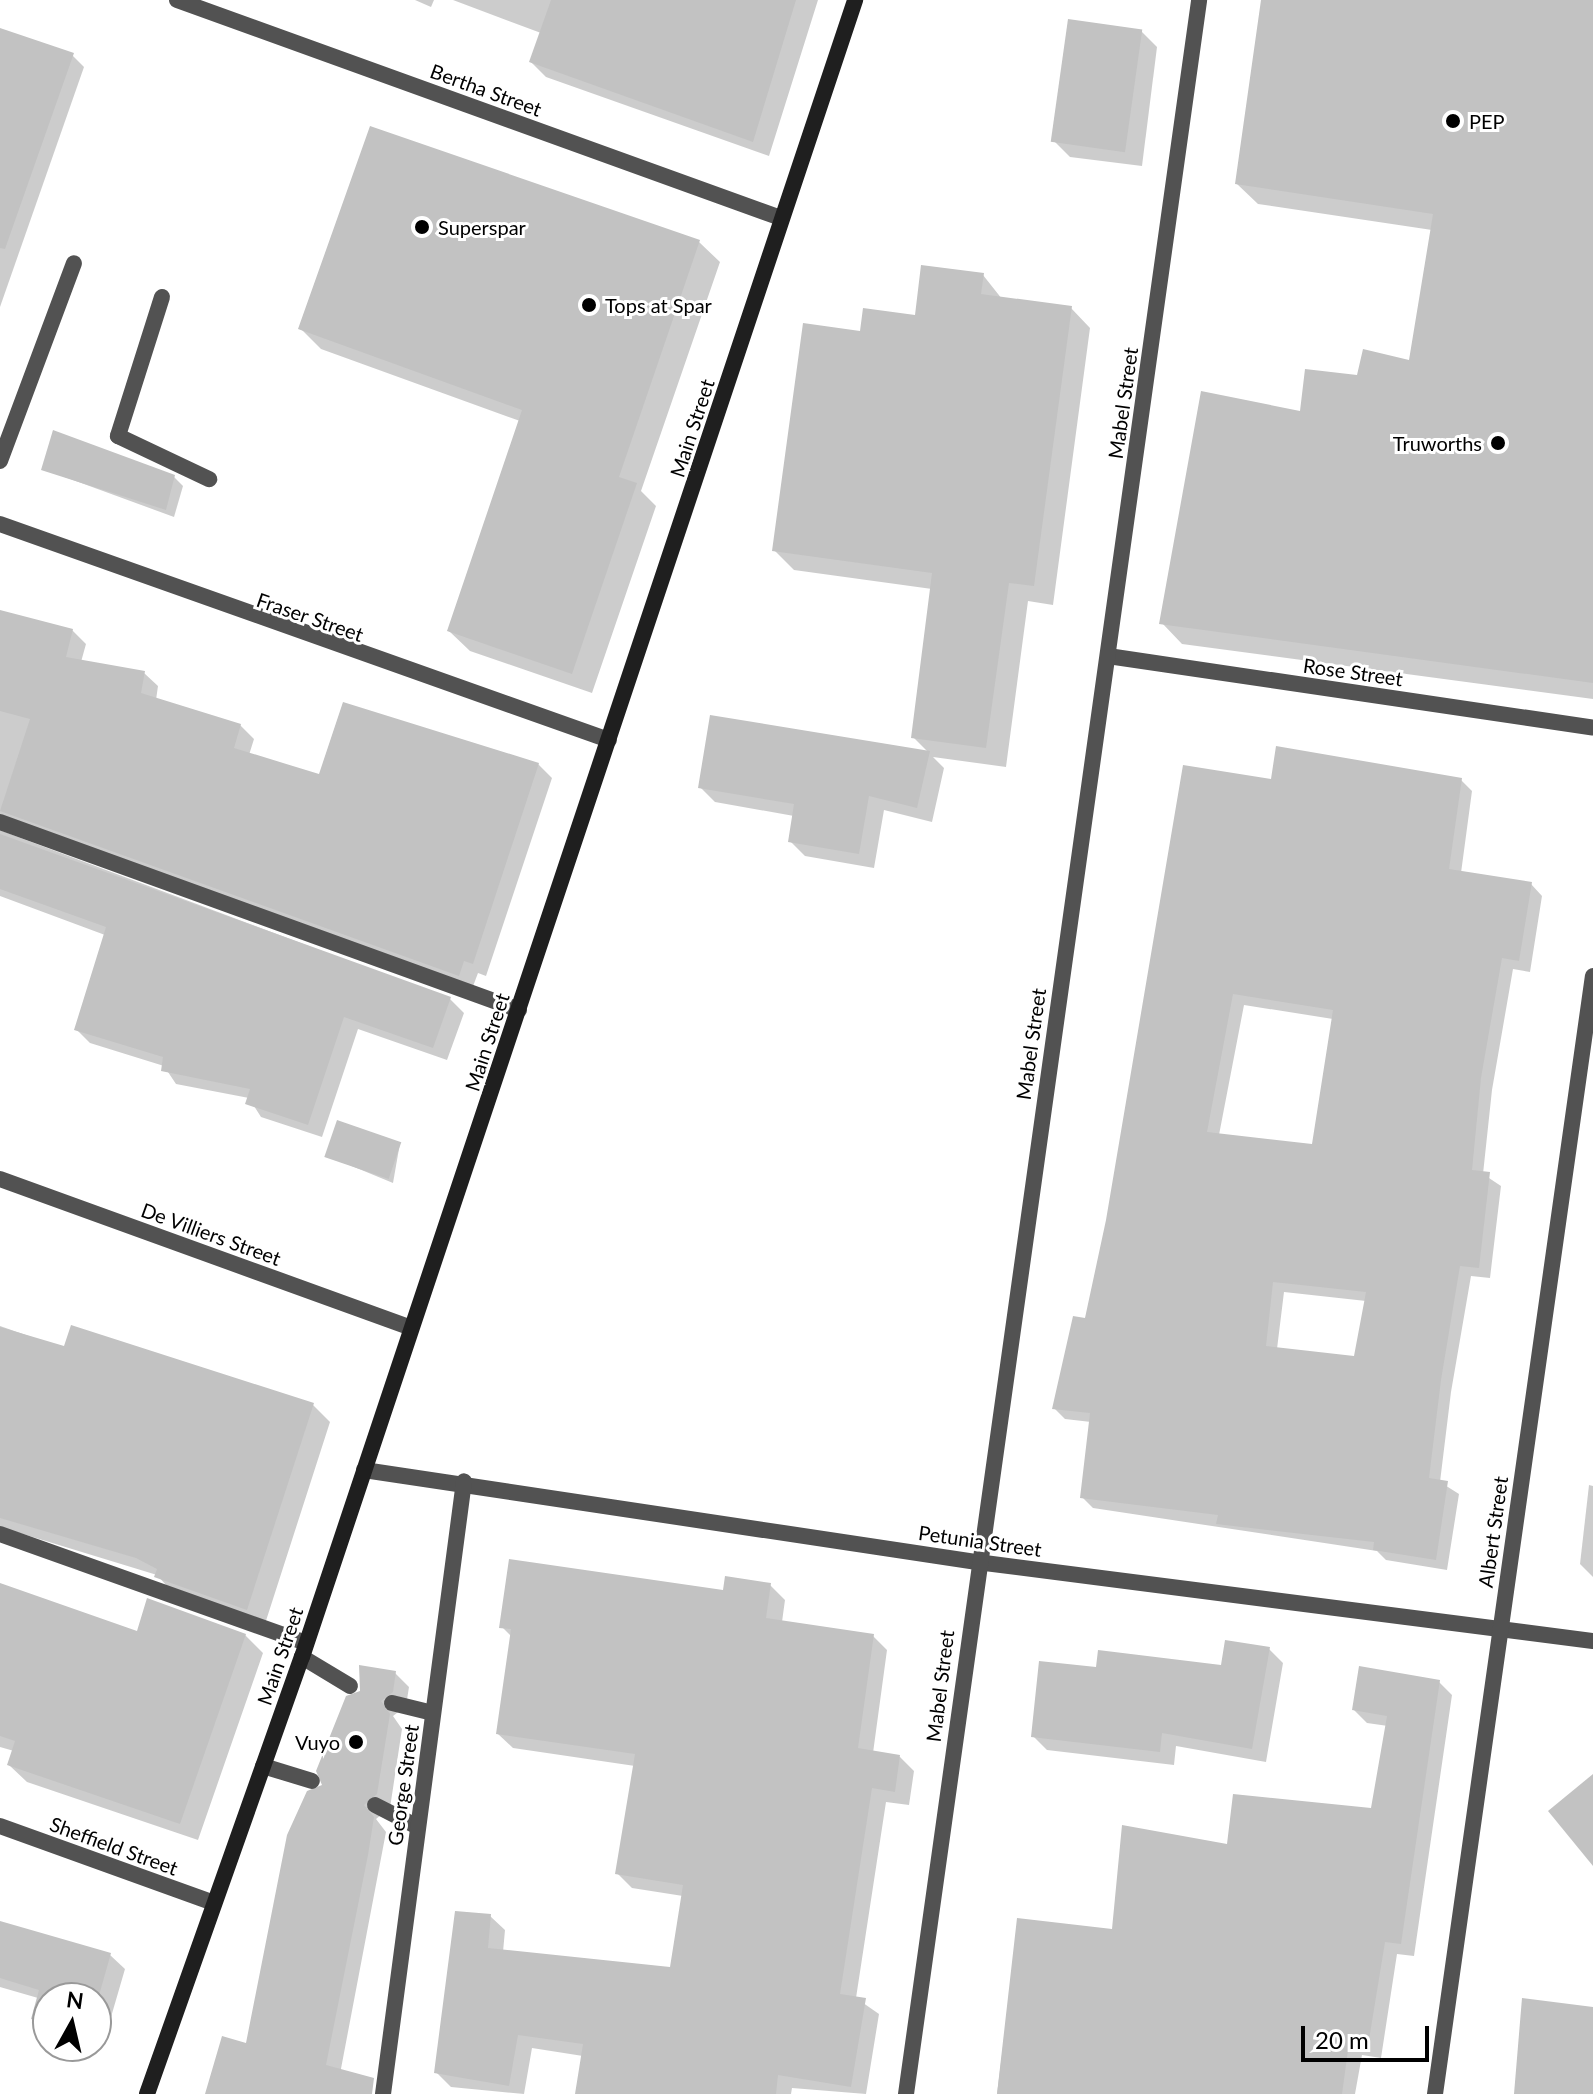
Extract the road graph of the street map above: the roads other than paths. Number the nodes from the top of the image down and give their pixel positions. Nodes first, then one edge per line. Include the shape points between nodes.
1 (177, 0) edge
2 (855, 0) edge
3 (1199, 0) edge
4 (781, 218) junction
5 (74, 263) dead end
6 (162, 297) dead end
7 (0, 461) edge
8 (209, 479) dead end
9 (0, 524) edge
10 (1108, 656) junction
11 (1593, 728) edge
12 (609, 740) junction
13 (0, 822) edge
14 (1593, 976) edge
15 (519, 1010) junction
16 (0, 1179) edge
17 (408, 1327) junction
18 (364, 1470) junction
19 (464, 1481) junction
20 (0, 1534) edge
21 (977, 1562) junction
22 (1499, 1628) junction
23 (1593, 1641) edge
24 (304, 1650) junction
25 (350, 1686) dead end
26 (392, 1703) dead end
27 (433, 1713) junction
28 (263, 1766) junction
29 (312, 1781) dead end
30 (375, 1805) dead end
31 (0, 1826) edge
32 (418, 1827) junction
33 (214, 1903) junction
34 (147, 2094) edge
35 (383, 2094) edge
36 (906, 2094) edge
37 (1435, 2094) edge

1 - 4 street, Bertha Street
2 - 4 main road, Main Street
3 - 10 street, Mabel Street
4 - 12 main road, Main Street
5 - 7 street
6 - 8 street via 118,436
9 - 12 street, Fraser Street
10 - 11 street, Rose Street
10 - 21 street, Mabel Street
12 - 15 main road, Main Street
13 - 15 street
14 - 22 street, Albert Street
15 - 17 main road, Main Street
16 - 17 street, De Villiers Street
17 - 18 main road, Main Street
18 - 19 street, Petunia Street
18 - 24 main road, Main Street
19 - 21 street, Petunia Street
19 - 27 street, George Street
20 - 24 street
21 - 22 street, Petunia Street
21 - 36 street, Mabel Street
22 - 23 street, Petunia Street
22 - 37 street, Albert Street
24 - 25 street
24 - 28 main road, Main Street
26 - 27 street
27 - 32 street, George Street
28 - 29 street
28 - 33 main road, Main Street
30 - 32 street
31 - 33 street, Sheffield Street
32 - 35 street, George Street
33 - 34 main road, Main Street

